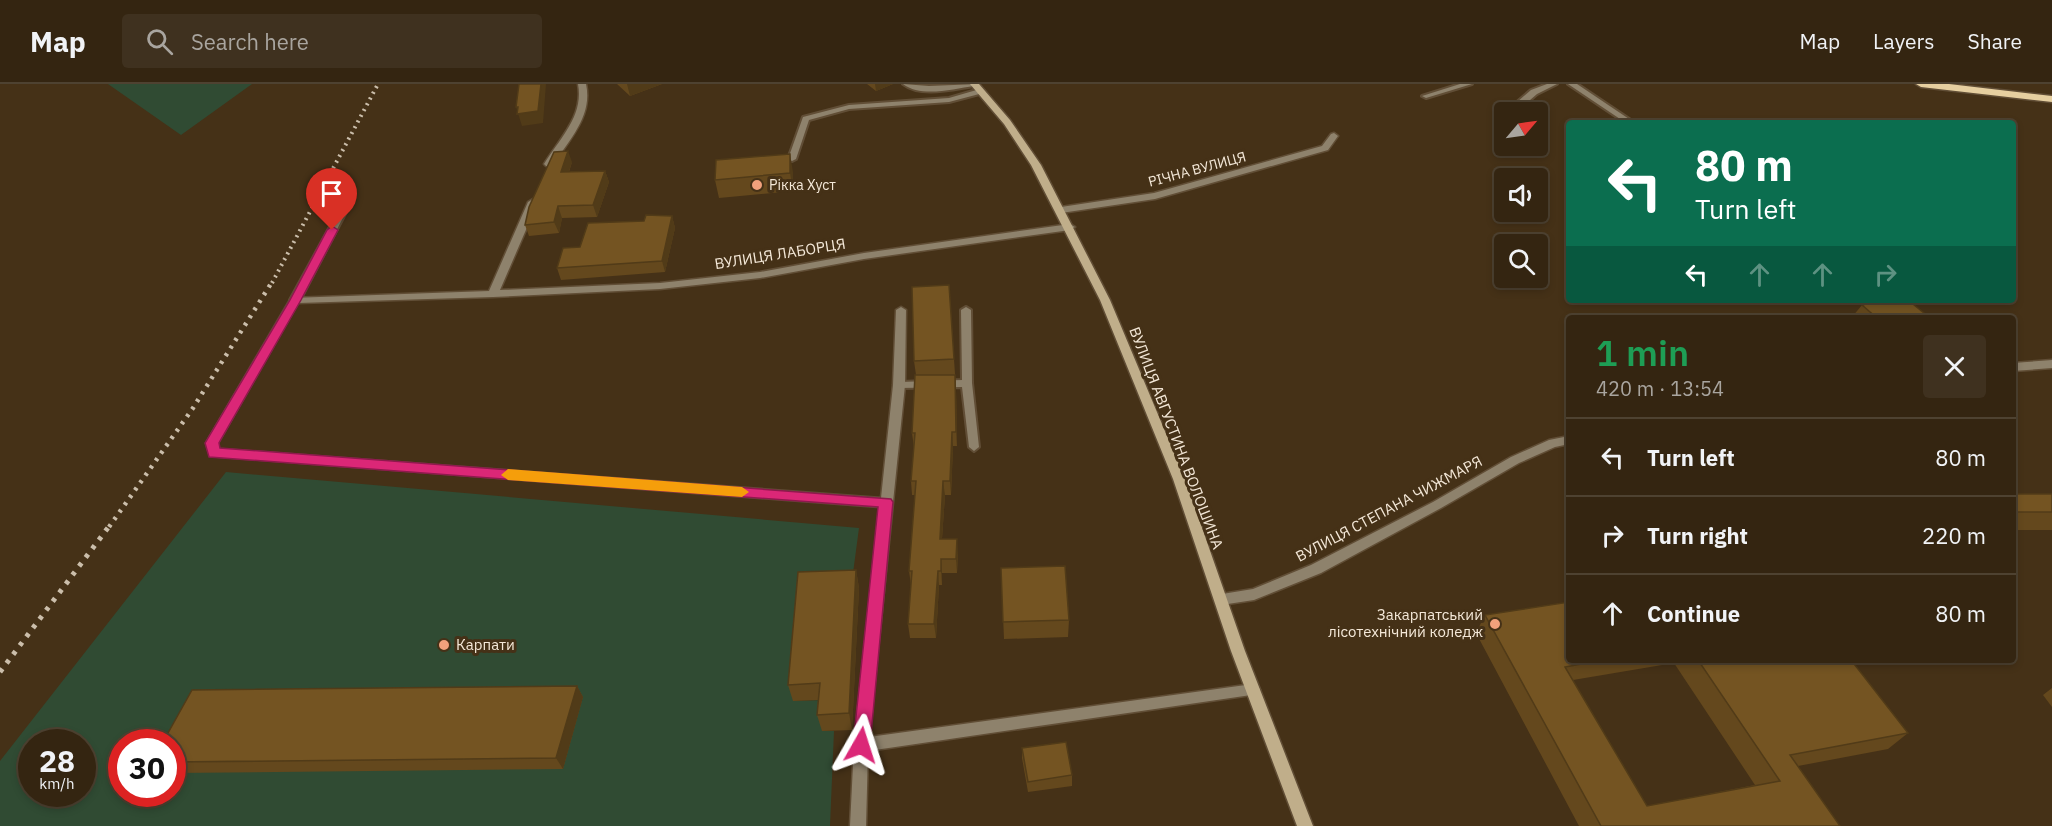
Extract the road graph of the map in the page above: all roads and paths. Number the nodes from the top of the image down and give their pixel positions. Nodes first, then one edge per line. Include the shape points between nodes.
1 (582, 84) edge
2 (906, 84) edge
3 (1468, 84) edge
4 (1553, 84) edge
5 (1572, 84) edge
6 (1921, 84) edge
7 (976, 86) edge
8 (1426, 96) dead end
9 (2052, 99) edge
10 (1522, 102) edge
11 (1626, 120) edge
12 (1334, 136) dead end
13 (792, 159) edge
14 (546, 172) edge
15 (537, 192) edge
16 (1061, 210) junction
17 (342, 212) dead end
18 (1070, 227) junction
19 (493, 294) junction
20 (296, 300) junction
21 (901, 310) dead end
22 (966, 310) dead end
23 (2052, 364) edge
24 (2016, 367) edge
25 (967, 383) junction
26 (899, 385) junction
27 (1566, 441) edge
28 (974, 447) dead end
29 (886, 502) junction
30 (1221, 599) junction
31 (1253, 690) junction
32 (861, 745) junction
33 (858, 826) edge
34 (1305, 826) edge

1 - 14 street via 584,109
2 - 7 lane via 935,88
3 - 8 lane
4 - 10 lane
5 - 11 lane
6 - 9 main road
7 - 13 lane via 949,100 849,107 806,119
7 - 16 main road, ВУЛИЦЯ АВГУСТИНА ВОЛОШИНА via 1022,142
12 - 16 street, РІЧНА ВУЛИЦЯ via 1325,148 1155,196
15 - 19 street
16 - 18 main road, ВУЛИЦЯ АВГУСТИНА ВОЛОШИНА
17 - 20 lane
18 - 19 street, ВУЛИЦЯ ЛАБОРЦЯ via 760,275 660,286
18 - 30 main road, ВУЛИЦЯ АВГУСТИНА ВОЛОШИНА via 1105,300 1179,479
19 - 20 street, ВУЛИЦЯ ЛАБОРЦЯ
20 - 29 street via 212,443 214,453
21 - 26 street
22 - 25 lane
23 - 24 street
25 - 26 lane
25 - 28 lane
26 - 29 street
27 - 30 street, ВУЛИЦЯ СТЕПАНА ЧИЖМАРЯ via 1515,460 1316,568 1254,594
29 - 32 street
30 - 31 main road, ВУЛИЦЯ АВГУСТИНА ВОЛОШИНА
31 - 32 street
31 - 34 main road, ВУЛИЦЯ АВГУСТИНА ВОЛОШИНА
32 - 33 street

